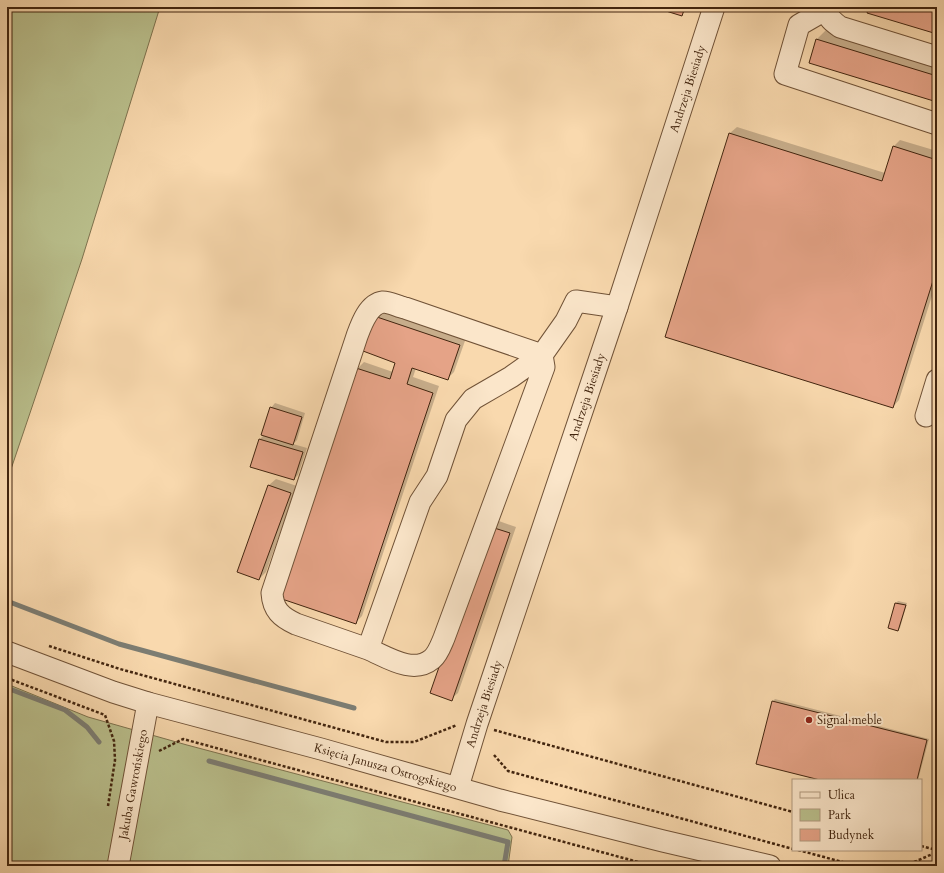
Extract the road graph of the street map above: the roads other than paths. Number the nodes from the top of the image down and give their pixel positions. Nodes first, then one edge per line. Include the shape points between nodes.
1 (714, 7) edge
2 (825, 8) edge
3 (937, 57) edge
4 (937, 124) edge
5 (617, 307) junction
6 (542, 355) junction
7 (937, 380) edge
8 (926, 416) dead end
9 (368, 649) junction
10 (7, 652) edge
11 (148, 703) junction
12 (458, 787) junction
13 (118, 866) edge
14 (770, 866) edge

1 - 5 street, Andrzeja Biesiady
2 - 3 street via 827,16 840,27
2 - 4 street via 799,25 785,74
5 - 6 street via 576,301 566,321
5 - 12 street, Andrzeja Biesiady
6 - 9 street via 473,399 456,420 437,476 420,502
6 - 9 street via 544,367 439,650 432,659 421,666 403,664
6 - 9 street via 383,302 373,307 362,323 272,592 272,602 286,619 296,624
7 - 8 street
10 - 11 street, Księcia Janusza Ostrogskiego
11 - 12 street, Księcia Janusza Ostrogskiego
11 - 13 street, Jakuba Gawrońskiego
12 - 14 street, Księcia Janusza Ostrogskiego via 663,841

